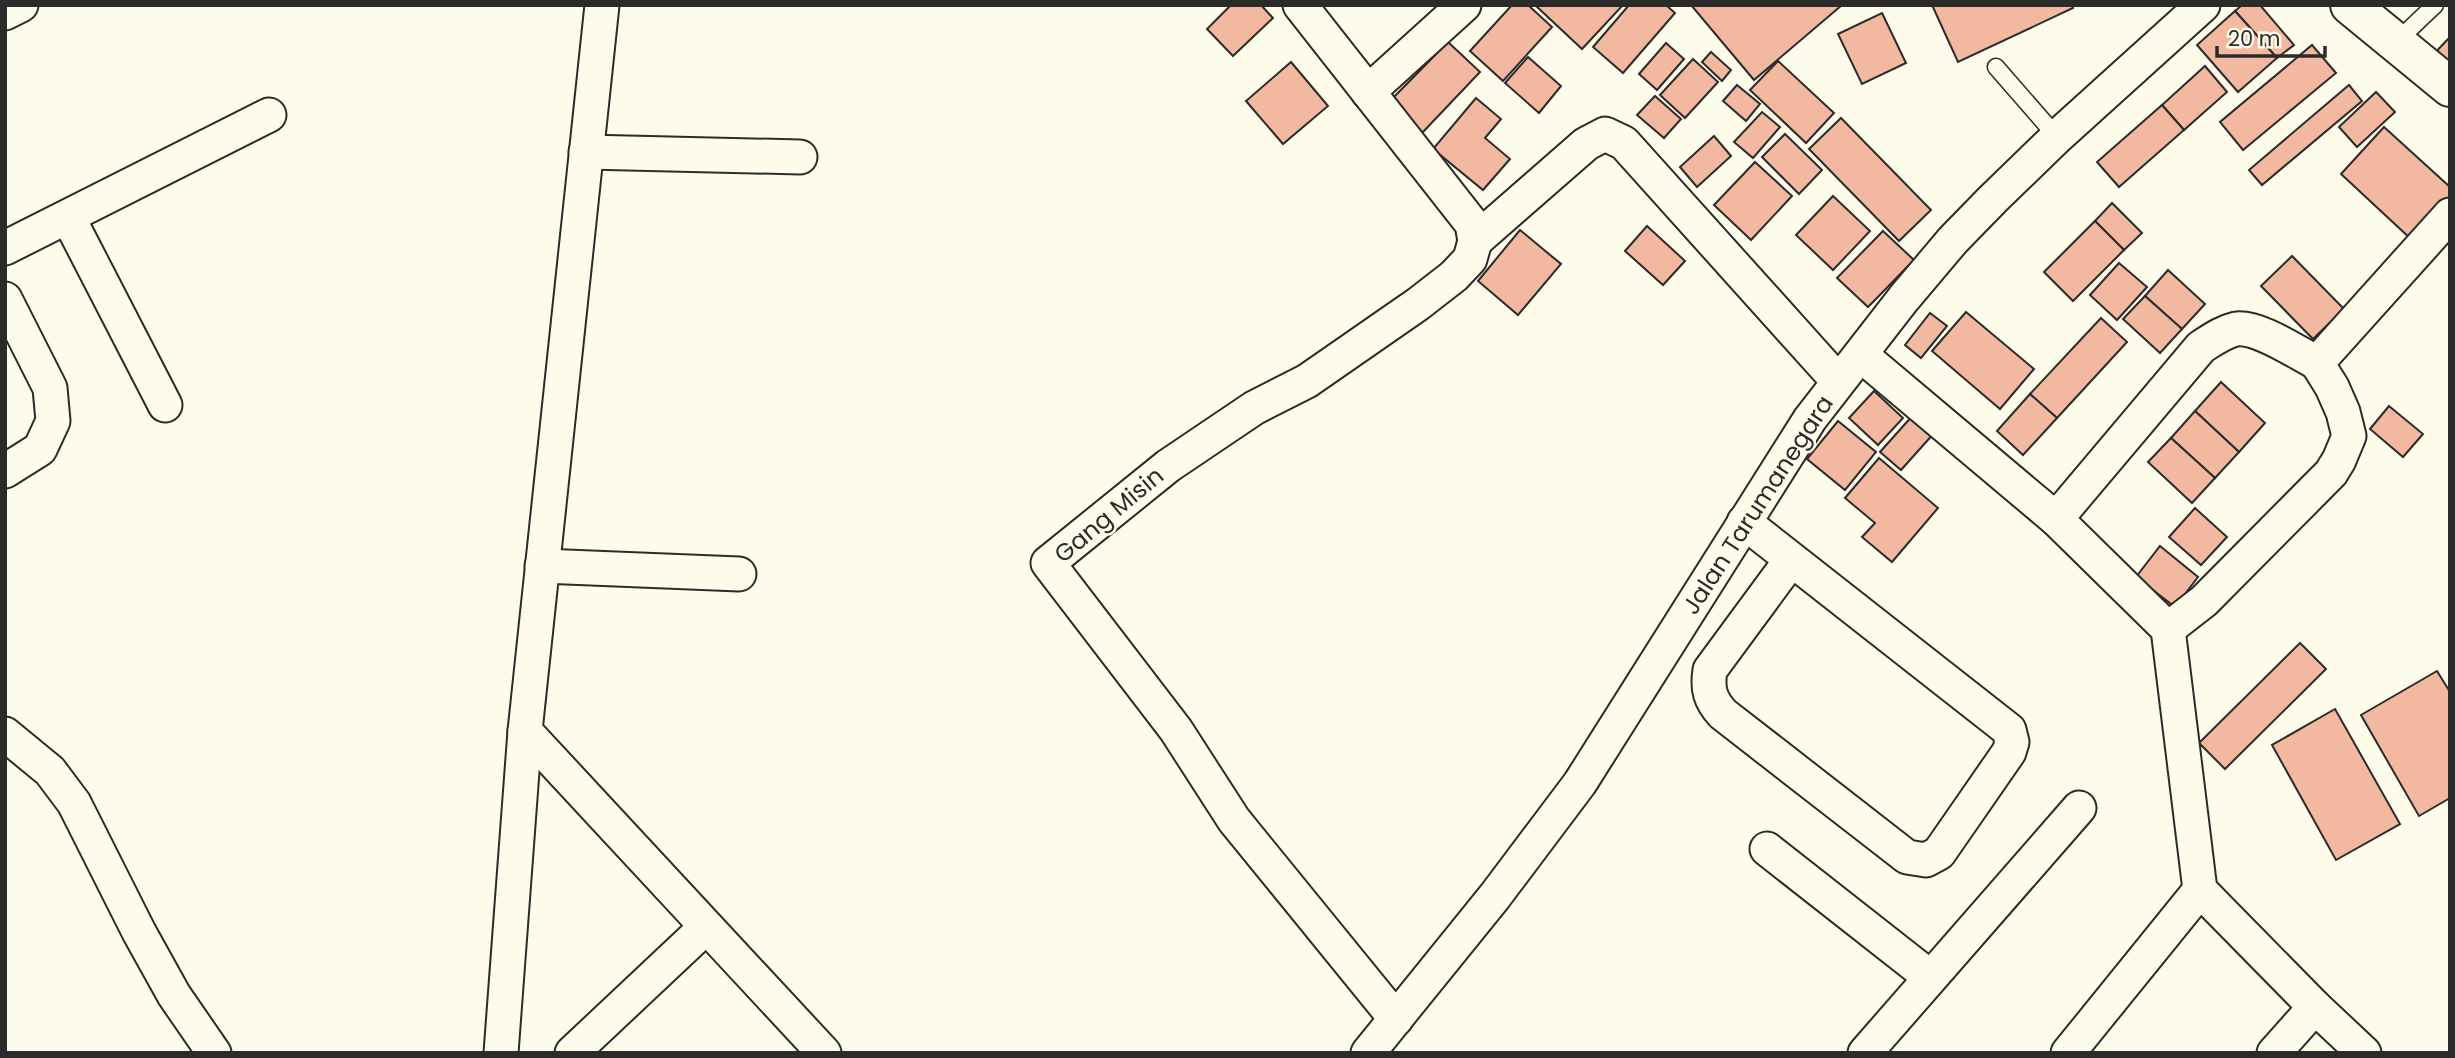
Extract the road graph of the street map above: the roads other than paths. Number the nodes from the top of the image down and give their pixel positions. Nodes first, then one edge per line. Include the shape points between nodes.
1 (21, 5) edge
2 (602, 5) edge
3 (1300, 5) edge
4 (1464, 5) edge
5 (2203, 5) edge
6 (2350, 5) edge
7 (2435, 5) edge
8 (5, 13) edge
9 (2395, 43) junction
10 (1996, 68) dead end
11 (2450, 87) edge
12 (1368, 92) junction
13 (270, 115) dead end
14 (2057, 137) junction
15 (586, 152) junction
16 (800, 158) dead end
17 (2450, 215) edge
18 (68, 217) junction
19 (1475, 241) junction
20 (5, 248) edge
21 (5, 299) edge
22 (1861, 355) junction
23 (2317, 363) junction
24 (1838, 382) junction
25 (165, 405) dead end
26 (5, 471) edge
27 (2056, 519) junction
28 (1744, 522) junction
29 (1791, 560) junction
30 (542, 566) junction
31 (739, 574) dead end
32 (2168, 629) junction
33 (525, 731) junction
34 (5, 734) edge
35 (2079, 808) dead end
36 (1767, 849) dead end
37 (2200, 890) junction
38 (706, 927) junction
39 (1930, 977) junction
40 (2315, 1007) junction
41 (1396, 1019) junction
42 (214, 1053) edge
43 (501, 1053) edge
44 (572, 1053) edge
45 (824, 1053) edge
46 (1368, 1053) edge
47 (1865, 1053) edge
48 (2068, 1053) edge
49 (2274, 1053) edge
50 (2364, 1053) edge

1 - 8 street
2 - 15 street
3 - 12 street
4 - 12 street
5 - 14 street, Jalan Tarumanegara
6 - 9 main road
7 - 9 lane
9 - 11 main road
10 - 14 lane
12 - 19 street via 1472,224
13 - 18 street
14 - 22 street, Jalan Tarumanegara via 1953,240
15 - 16 street
15 - 30 street
17 - 23 street
18 - 20 street
18 - 25 street
19 - 24 street via 1586,144 1605,134 1625,143
19 - 41 street, Gang Misin via 1470,259 1418,304 1307,381 1254,408 1168,466 1048,563 1176,730 1234,820
21 - 26 street via 50,388 52,421 40,449
22 - 24 street, Jalan Tarumanegara
22 - 27 street
23 - 27 street via 2254,330 2236,329 2218,336 2202,347
23 - 32 street via 2343,412 2349,436 2339,460 2204,601
24 - 28 street, Jalan Tarumanegara
27 - 32 street
28 - 29 street
28 - 41 street, Jalan Tarumanegara via 1580,783
29 - 29 street via 2009,730 2012,742 2008,752 1939,853 1926,860 1908,857 1712,702 1707,685 1710,670
30 - 31 street
30 - 33 street
32 - 37 street
33 - 38 street
33 - 43 street
34 - 42 street via 50,771 74,803 174,995
35 - 39 street
36 - 39 street
37 - 40 street
37 - 48 street
38 - 44 street
38 - 45 street
39 - 47 street
40 - 49 street
40 - 50 street
41 - 46 street, Jalan Tarumanegara

